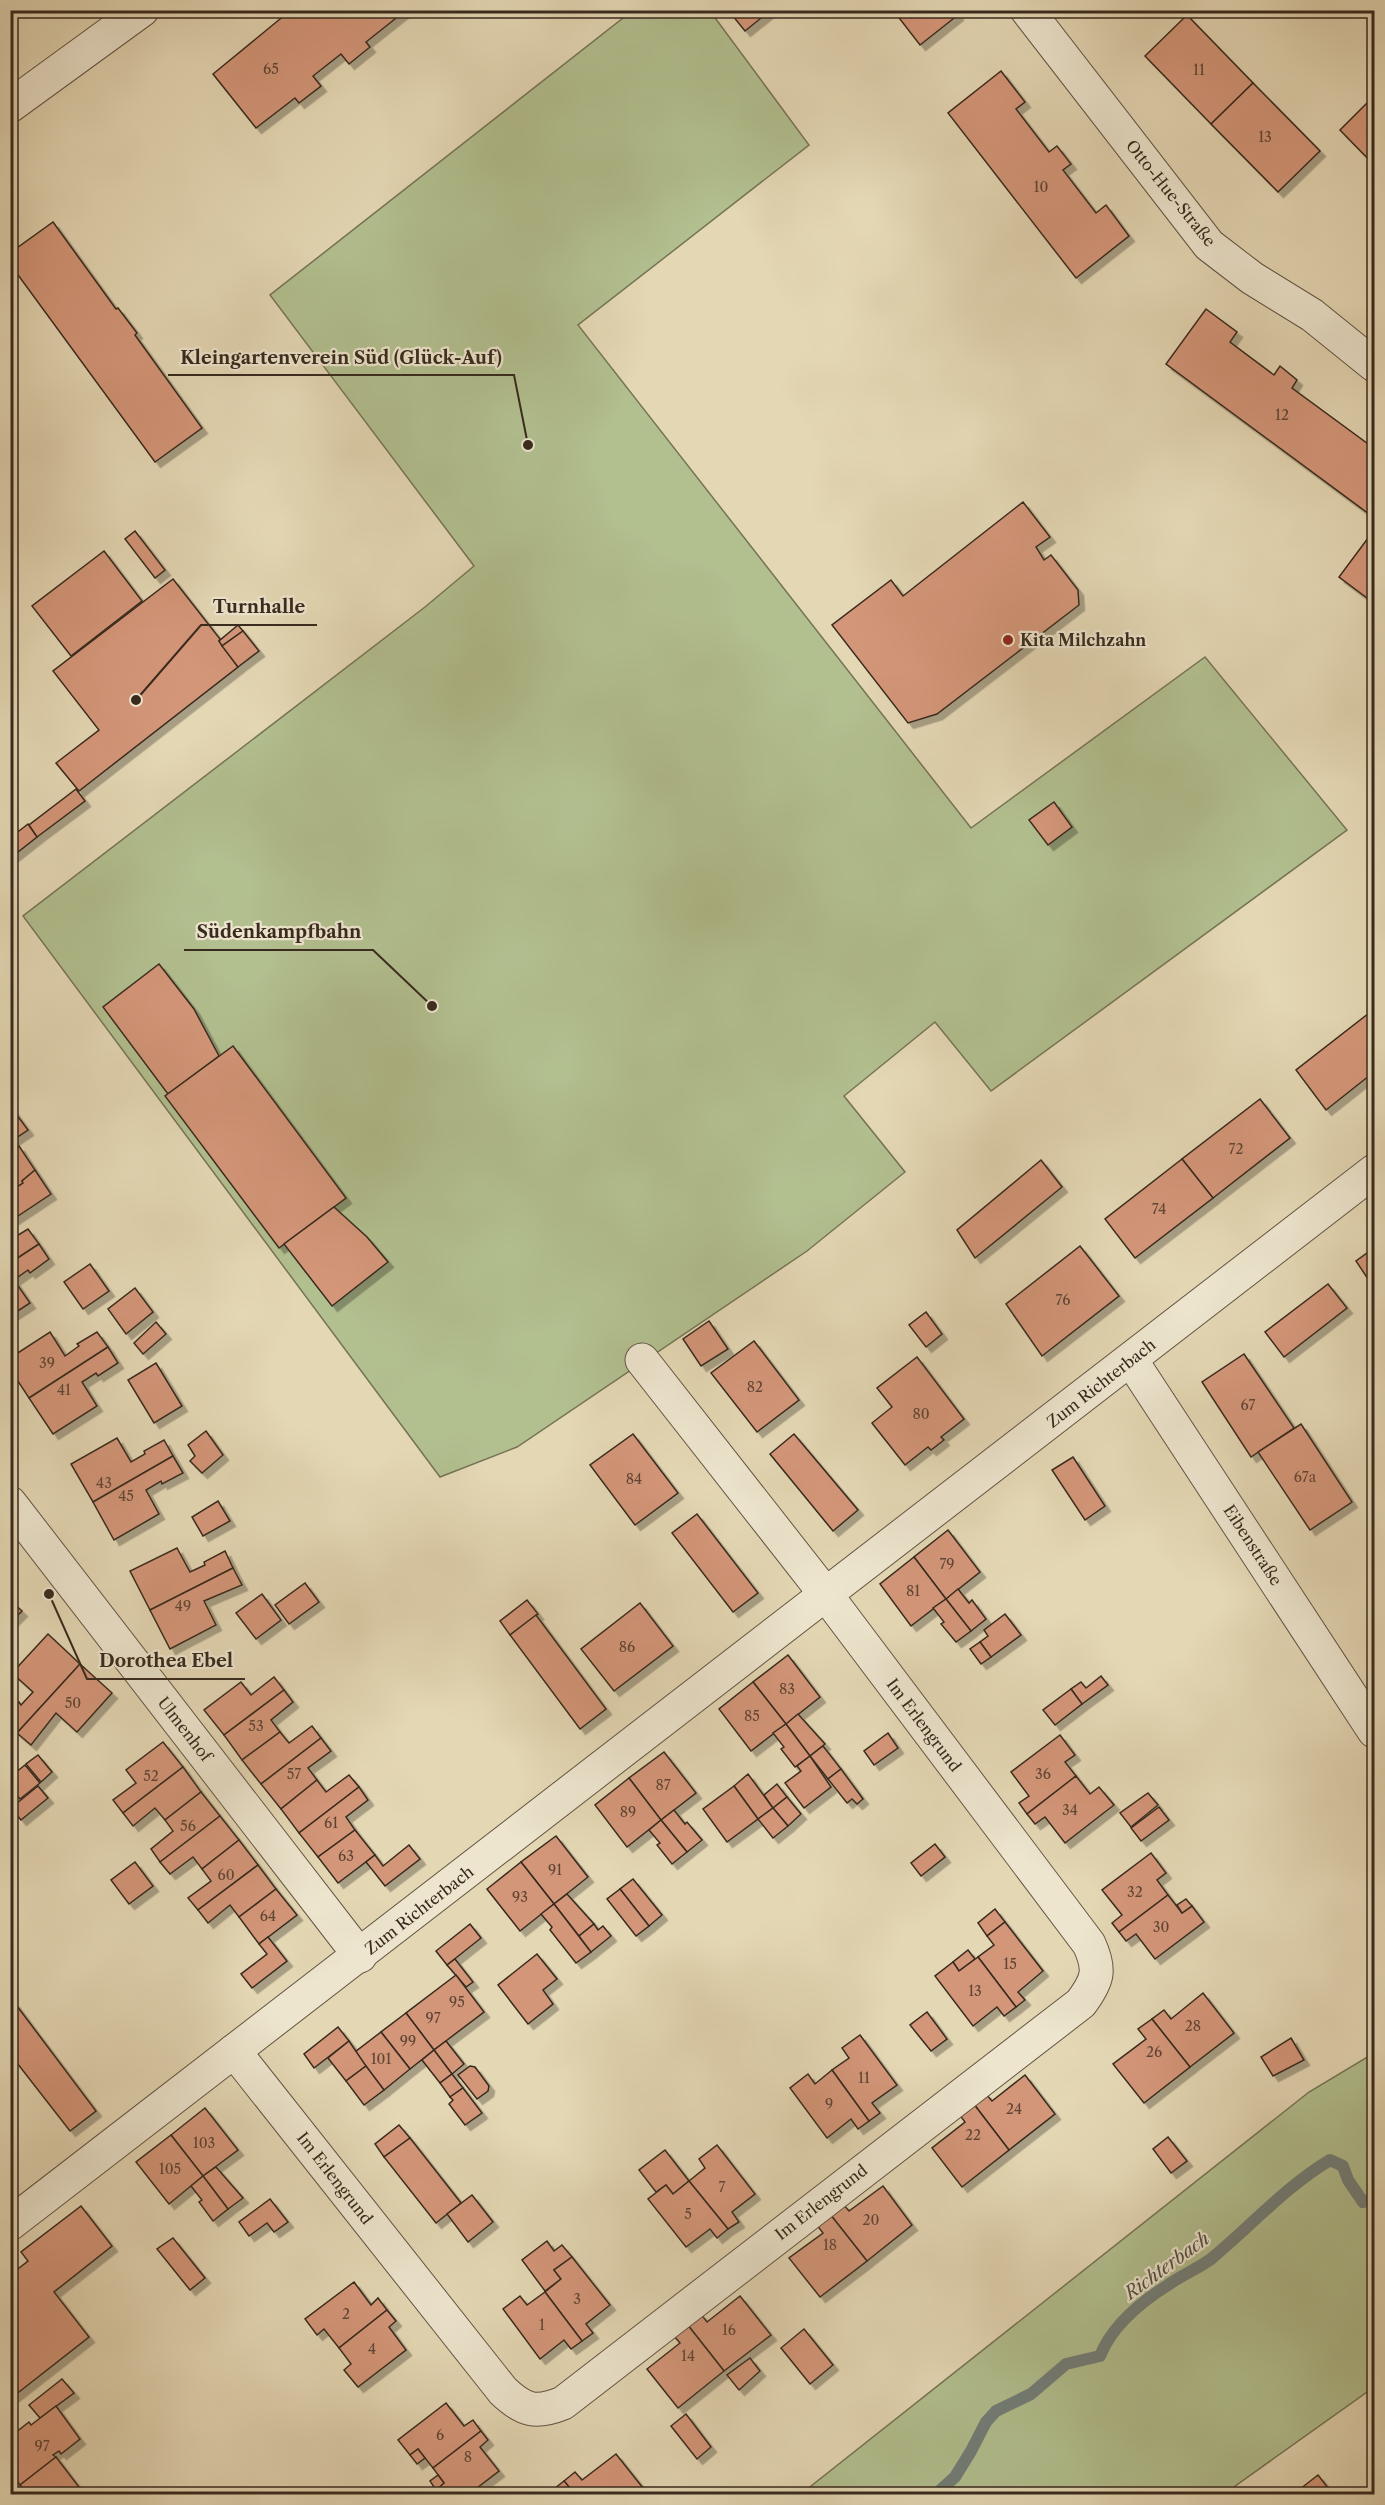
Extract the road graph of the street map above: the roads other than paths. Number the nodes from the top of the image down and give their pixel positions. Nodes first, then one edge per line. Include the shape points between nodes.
1 (142, 10) edge
2 (1027, 10) edge
3 (10, 106) edge
4 (1374, 365) edge
5 (1374, 1171) edge
6 (642, 1360) dead end
7 (1131, 1360) junction
8 (10, 1503) edge
9 (827, 1596) junction
10 (1374, 1731) edge
11 (360, 1956) junction
12 (234, 2051) junction
13 (10, 2224) edge

1 - 3 street
2 - 4 street, Otto-Hue-Straße via 1209,245 1252,278 1312,315
5 - 7 street, Zum Richterbach
6 - 9 street
7 - 9 street, Zum Richterbach
7 - 10 street, Eibenstraße
8 - 11 street, Ulmenhof
9 - 11 street, Zum Richterbach
9 - 12 street, Im Erlengrund via 1089,1944 1097,1974 1081,2003 563,2403 531,2410 503,2391
11 - 12 street, Zum Richterbach
12 - 13 street, Zum Richterbach

